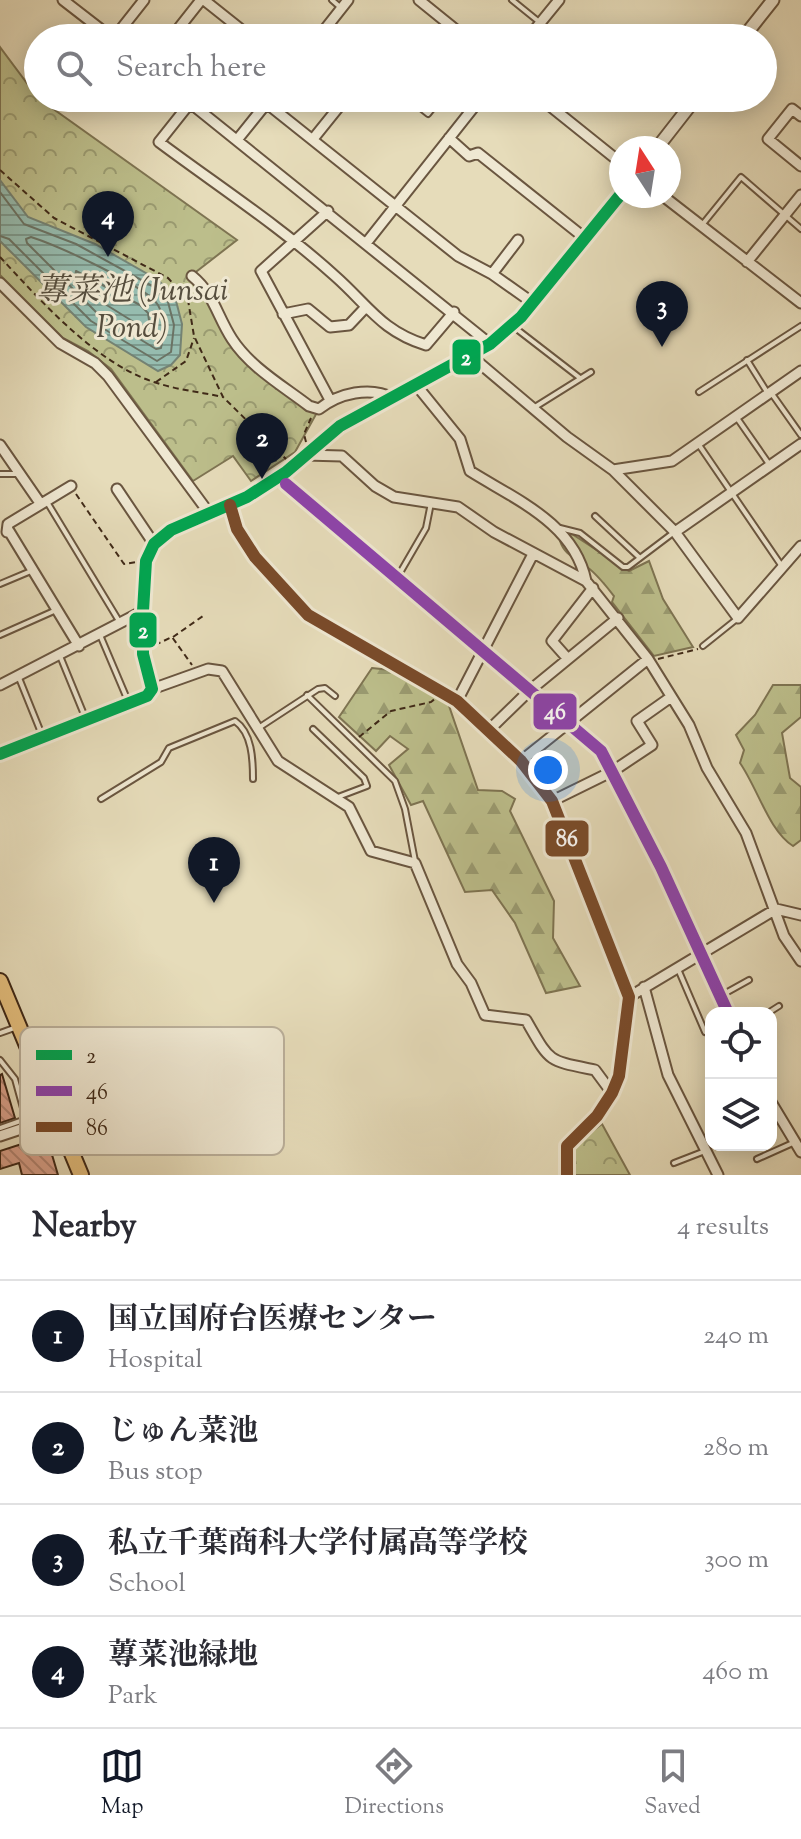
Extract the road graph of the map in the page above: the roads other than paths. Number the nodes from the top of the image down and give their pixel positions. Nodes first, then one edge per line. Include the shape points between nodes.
1 (144, 0) edge
2 (202, 0) edge
3 (332, 0) edge
4 (419, 0) edge
5 (512, 0) edge
6 (559, 0) edge
7 (773, 0) edge
8 (65, 1) edge
9 (345, 4) edge
10 (540, 23) joint
11 (95, 24) edge
12 (124, 24) edge
13 (182, 24) edge
14 (234, 24) edge
15 (329, 24) edge
16 (449, 24) edge
17 (754, 24) edge
18 (180, 112) edge
19 (203, 112) edge
20 (257, 112) edge
21 (280, 112) edge
22 (335, 112) edge
23 (470, 112) edge
24 (557, 112) edge
25 (685, 112) edge
26 (801, 116) edge
27 (666, 136) edge
28 (449, 138) junction
29 (313, 139) junction
30 (237, 140) junction
31 (609, 153) edge
32 (801, 166) edge
33 (801, 195) edge
34 (394, 207) junction
35 (610, 208) edge
36 (678, 208) edge
37 (328, 211) junction
38 (785, 215) junction
39 (701, 226) junction
40 (801, 229) edge
41 (586, 239) junction
42 (518, 240) dead end
43 (292, 242) junction
44 (367, 242) junction
45 (747, 262) junction
46 (492, 274) junction
47 (192, 276) dead end
48 (0, 283) edge
49 (533, 303) junction
50 (801, 303) edge
51 (365, 308) junction
52 (454, 312) junction
53 (283, 314) junction
54 (512, 326) junction
55 (801, 326) edge
56 (490, 344) junction
57 (471, 356) junction
58 (747, 360) junction
59 (801, 371) edge
60 (591, 372) dead end
61 (580, 378) junction
62 (417, 386) junction
63 (699, 392) dead end
64 (769, 393) junction
65 (393, 398) junction
66 (330, 400) junction
67 (533, 408) junction
68 (736, 417) junction
69 (801, 435) edge
70 (697, 443) junction
71 (801, 444) edge
72 (0, 445) edge
73 (307, 453) junction
74 (770, 466) junction
75 (613, 470) junction
76 (0, 474) edge
77 (20, 474) junction
78 (286, 484) dead end
79 (71, 486) road end
80 (117, 489) dead end
81 (731, 494) junction
82 (431, 501) junction
83 (43, 502) junction
84 (230, 505) junction
85 (209, 513) junction
86 (595, 516) dead end
87 (17, 518) junction
88 (0, 519) edge
89 (560, 528) junction
90 (675, 532) junction
91 (5, 533) edge
92 (154, 544) junction
93 (801, 546) edge
94 (533, 554) junction
95 (640, 558) junction
96 (781, 565) junction
97 (32, 570) junction
98 (397, 578) junction
99 (0, 584) edge
100 (589, 584) junction
101 (57, 610) junction
102 (143, 611) junction
103 (618, 618) junction
104 (738, 618) junction
105 (120, 623) junction
106 (0, 635) edge
107 (100, 635) junction
108 (79, 646) junction
109 (703, 646) road end
110 (484, 652) junction
111 (60, 656) junction
112 (568, 659) junction
113 (649, 661) junction
114 (19, 678) junction
115 (0, 685) edge
116 (152, 689) junction
117 (529, 691) junction
118 (307, 695) junction
119 (335, 696) dead end
120 (671, 697) junction
121 (457, 701) junction
122 (129, 703) junction
123 (87, 720) junction
124 (570, 725) junction
125 (258, 728) junction
126 (313, 729) dead end
127 (489, 730) junction
128 (43, 737) junction
129 (0, 754) edge
130 (521, 761) junction
131 (613, 771) junction
132 (253, 779) dead end
133 (336, 798) junction
134 (101, 799) dead end
135 (552, 801) junction
136 (415, 863) junction
137 (776, 909) junction
138 (801, 915) edge
139 (700, 954) junction
140 (801, 961) edge
141 (678, 967) junction
142 (749, 980) dead end
143 (0, 981) edge
144 (644, 987) junction
145 (629, 997) junction
146 (720, 997) junction
147 (725, 1007) edge
148 (19, 1026) joint
149 (705, 1032) dead end
150 (0, 1033) edge
151 (0, 1060) edge
152 (612, 1093) junction
153 (20, 1097) edge
154 (777, 1112) edge
155 (20, 1121) edge
156 (0, 1128) edge
157 (20, 1129) edge
158 (0, 1136) edge
159 (798, 1145) edge
160 (705, 1151) junction
161 (73, 1155) edge
162 (757, 1159) dead end
163 (674, 1163) dead end
164 (81, 1175) edge
165 (567, 1175) edge
166 (718, 1175) edge

1 - 12 street
2 - 13 street
2 - 14 street
3 - 9 lane
4 - 16 street
5 - 10 lane
6 - 10 street
7 - 17 street
8 - 11 street
9 - 15 street
18 - 43 street via 159,142
19 - 30 street
20 - 30 street
21 - 29 street
22 - 29 street
23 - 28 street
24 - 31 street
25 - 27 street
26 - 32 street via 792,109 768,139
28 - 34 street
28 - 41 street via 469,156 478,153
29 - 34 street
30 - 37 street
33 - 38 street
34 - 44 street
34 - 46 street via 458,256
35 - 41 street
36 - 39 street
37 - 43 street
37 - 44 street
38 - 39 lane via 741,177
38 - 40 lane
38 - 45 street
39 - 45 street
41 - 49 street
42 - 46 street
43 - 51 street via 337,277
43 - 53 street via 261,271
44 - 52 street
45 - 50 street
46 - 49 street
47 - 66 street via 217,304 231,339 248,358 309,406 319,409
48 - 85 street via 60,343 108,376
49 - 54 street
51 - 52 street via 402,337 426,345
51 - 53 street via 349,325 330,327 308,309
52 - 56 street
53 - 66 street
54 - 56 street
54 - 61 lane
55 - 58 lane
56 - 57 street
57 - 62 street
57 - 67 street
58 - 63 lane
58 - 64 lane
59 - 64 street
60 - 61 lane
61 - 67 lane
62 - 65 street
62 - 89 street via 460,439 470,471
64 - 68 street
64 - 69 lane
65 - 66 street via 382,392
65 - 73 street via 340,426
67 - 75 street
68 - 70 street
68 - 74 lane
70 - 75 street via 672,461
70 - 81 lane
71 - 74 street
72 - 77 street
73 - 82 street via 342,456 394,497
73 - 84 street
74 - 81 street
75 - 90 street
76 - 77 lane
77 - 83 street
78 - 98 street
79 - 83 street
80 - 92 street
81 - 90 street
81 - 96 lane
82 - 94 street via 458,507
82 - 98 lane via 426,528
83 - 87 street
83 - 105 lane
84 - 85 street
84 - 121 street via 237,529 255,557 308,615
85 - 92 street
86 - 95 lane
87 - 88 street
87 - 91 street
89 - 95 lane via 580,533 623,567
89 - 100 street via 582,561
90 - 95 lane
90 - 104 street
91 - 97 street
92 - 102 street via 146,561
93 - 96 street
94 - 100 street
94 - 110 street
96 - 104 street
97 - 99 lane
97 - 101 street
98 - 110 street
100 - 103 street
100 - 112 street via 552,641
101 - 106 lane
101 - 108 street
102 - 105 street
102 - 116 street via 143,649
103 - 112 street
103 - 113 street
104 - 109 lane
105 - 107 street
107 - 108 street
107 - 122 lane
108 - 111 street
110 - 117 street
110 - 121 street
111 - 114 street
111 - 123 lane
112 - 117 street
113 - 120 street
113 - 124 street
114 - 115 street
114 - 128 lane
116 - 122 street
116 - 125 street via 198,673 222,671
117 - 124 street
117 - 127 street
118 - 119 lane via 325,688
118 - 125 lane
118 - 136 lane via 395,781
120 - 131 street via 637,721 652,745
120 - 137 street via 746,833
121 - 127 street
122 - 123 street
123 - 128 street
124 - 130 street
124 - 131 street via 601,751
125 - 133 street via 278,761
126 - 133 lane via 367,786
127 - 130 street
128 - 129 street
130 - 135 street
131 - 135 street
131 - 139 street
132 - 134 lane via 253,755 243,727 235,721 169,748 161,762
133 - 136 street via 355,813 371,851
135 - 145 street
136 - 152 street via 457,964 485,1015 526,1020 548,1058 595,1070
137 - 138 street
137 - 139 street
137 - 140 street via 784,936
139 - 141 street
139 - 146 street
141 - 144 street
141 - 149 lane
142 - 146 lane
143 - 148 main road
144 - 145 street
144 - 160 street via 668,1075
145 - 152 street
146 - 147 street
148 - 150 lane
151 - 153 lane via 15,1079
152 - 165 street via 567,1146
154 - 159 street
155 - 156 lane
157 - 158 street
159 - 162 lane
160 - 163 lane
160 - 166 street
161 - 164 main road

